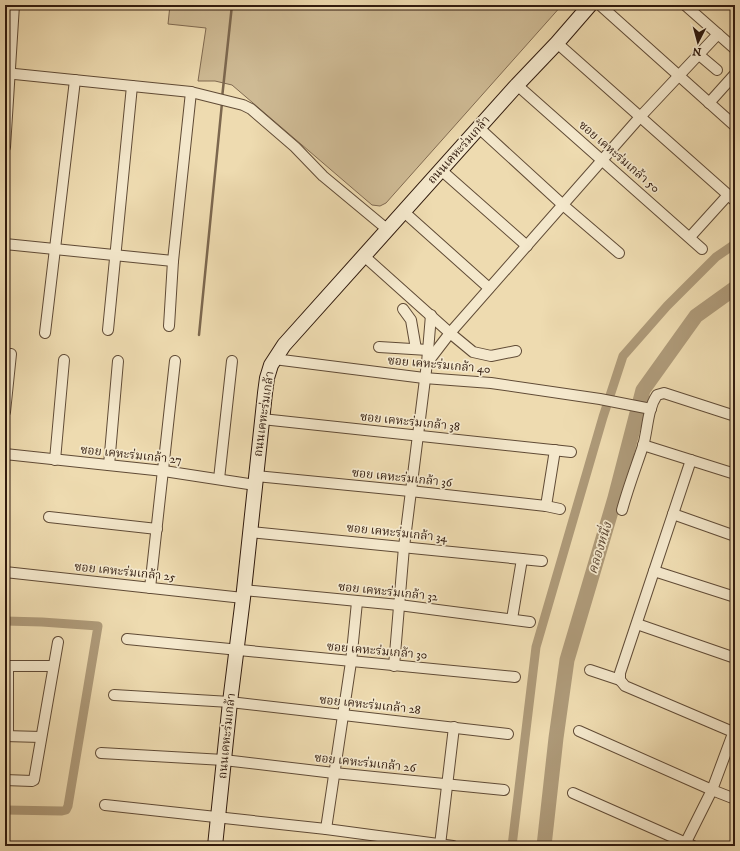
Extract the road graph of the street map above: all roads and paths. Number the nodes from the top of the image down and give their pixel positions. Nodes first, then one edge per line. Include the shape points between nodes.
1 (590, 5) edge
2 (600, 5) edge
3 (685, 5) edge
4 (11, 9) edge
5 (718, 34) junction
6 (557, 43) junction
7 (735, 49) edge
8 (698, 54) junction
9 (717, 70) dead end
10 (8, 74) edge
11 (735, 74) edge
12 (678, 76) junction
13 (75, 80) junction
14 (517, 85) junction
15 (132, 86) junction
16 (194, 93) junction
17 (709, 103) junction
18 (640, 117) junction
19 (735, 126) edge
20 (479, 128) junction
21 (5, 147) edge
22 (603, 160) junction
23 (441, 170) junction
24 (731, 198) edge
25 (563, 205) junction
26 (404, 212) junction
27 (388, 230) junction
28 (690, 237) junction
29 (5, 244) edge
30 (527, 246) junction
31 (56, 248) junction
32 (702, 249) dead end
33 (619, 253) dead end
34 (115, 255) junction
35 (364, 256) junction
36 (173, 261) junction
37 (489, 288) junction
38 (403, 309) dead end
39 (431, 315) junction
40 (169, 326) dead end
41 (108, 330) dead end
42 (447, 330) junction
43 (45, 333) dead end
44 (379, 347) dead end
45 (416, 349) junction
46 (428, 350) junction
47 (516, 351) dead end
48 (12, 354) dead end
49 (274, 359) junction
50 (64, 360) dead end
51 (118, 361) dead end
52 (232, 361) dead end
53 (175, 362) dead end
54 (426, 363) junction
55 (424, 378) junction
56 (650, 409) junction
57 (5, 412) edge
58 (735, 416) edge
59 (262, 419) junction
60 (418, 436) junction
61 (643, 444) junction
62 (555, 450) junction
63 (571, 452) dead end
64 (5, 454) edge
65 (55, 460) junction
66 (691, 460) junction
67 (109, 465) junction
68 (164, 471) junction
69 (735, 474) edge
70 (219, 479) junction
71 (255, 480) junction
72 (410, 491) junction
73 (546, 506) junction
74 (560, 509) dead end
75 (622, 510) dead end
76 (673, 514) junction
77 (49, 516) dead end
78 (157, 529) junction
79 (250, 532) junction
80 (735, 536) edge
81 (404, 547) junction
82 (522, 559) junction
83 (542, 561) dead end
84 (654, 571) junction
85 (5, 572) edge
86 (150, 588) junction
87 (243, 594) junction
88 (735, 597) edge
89 (357, 602) junction
90 (399, 606) junction
91 (512, 619) junction
92 (530, 622) dead end
93 (637, 624) junction
94 (126, 639) dead end
95 (58, 642) dead end
96 (236, 650) junction
97 (735, 658) edge
98 (351, 662) junction
99 (7, 666) edge
100 (53, 666) junction
101 (394, 666) junction
102 (590, 670) dead end
103 (515, 677) dead end
104 (620, 680) junction
105 (114, 695) dead end
106 (230, 702) junction
107 (343, 716) junction
108 (454, 728) junction
109 (579, 730) dead end
110 (734, 730) edge
111 (508, 734) dead end
112 (6, 736) edge
113 (41, 737) junction
114 (101, 753) dead end
115 (224, 760) junction
116 (334, 773) junction
117 (5, 780) edge
118 (446, 784) junction
119 (504, 790) dead end
120 (712, 790) junction
121 (573, 793) dead end
122 (735, 799) edge
123 (105, 805) dead end
124 (218, 818) junction
125 (326, 829) junction
126 (370, 841) edge
127 (440, 844) junction
128 (688, 845) edge
129 (215, 846) edge
130 (453, 846) edge

1 - 6 street, ถนนเคหะร่มเกล้า
2 - 12 street
3 - 5 street
4 - 10 street
5 - 7 street
5 - 8 street
6 - 14 street, ถนนเคหะร่มเกล้า
6 - 18 street
8 - 9 street
8 - 12 street
10 - 13 street
10 - 21 street
11 - 17 street
12 - 17 street
12 - 18 street
13 - 15 street
13 - 31 street
14 - 20 street, ถนนเคหะร่มเกล้า
14 - 22 street, ซอย เคหะร่มเกล้า 50
15 - 16 street
15 - 34 street
16 - 27 street via 234,102 251,110 323,176
16 - 36 street
17 - 19 street
18 - 22 street
18 - 24 street
20 - 23 street, ถนนเคหะร่มเกล้า
20 - 25 street
22 - 25 street
22 - 28 street, ซอย เคหะร่มเกล้า 50
23 - 26 street, ถนนเคหะร่มเกล้า
23 - 30 street
24 - 28 street
25 - 30 street
25 - 33 street
26 - 27 street, ถนนเคหะร่มเกล้า
26 - 37 street
27 - 35 street, ถนนเคหะร่มเกล้า
28 - 32 street, ซอย เคหะร่มเกล้า 50
29 - 31 street
30 - 37 street
31 - 34 street
31 - 43 street
34 - 36 street
34 - 41 street
35 - 39 street
35 - 49 street, ถนนเคหะร่มเกล้า
36 - 40 street
37 - 42 street
38 - 45 street via 411,320
39 - 42 street
39 - 46 street
42 - 47 street via 473,352 481,355 491,356
42 - 54 street
44 - 45 street
45 - 46 street
46 - 54 street
48 - 57 street
49 - 55 street, ซอย เคหะร่มเกล้า 40
49 - 59 street, ถนนเคหะร่มเกล้า via 267,378
50 - 65 street
51 - 67 street
52 - 70 street
53 - 68 street
54 - 55 street
55 - 56 street, ซอย เคหะร่มเกล้า 40 via 491,383
55 - 60 street
56 - 58 street via 657,395 664,393
56 - 61 street
59 - 60 street, ซอย เคหะร่มเกล้า 38
59 - 71 street, ถนนเคหะร่มเกล้า
60 - 62 street, ซอย เคหะร่มเกล้า 38
60 - 72 street
61 - 66 street
61 - 75 street
62 - 63 street, ซอย เคหะร่มเกล้า 38
62 - 73 street
64 - 65 street, ซอย เคหะร่มเกล้า 27
65 - 67 street, ซอย เคหะร่มเกล้า 27
66 - 69 street
66 - 76 street
67 - 68 street, ซอย เคหะร่มเกล้า 27
68 - 70 street, ซอย เคหะร่มเกล้า 27
68 - 78 street
70 - 71 street, ซอย เคหะร่มเกล้า 27
71 - 72 street, ซอย เคหะร่มเกล้า 36
71 - 79 street, ถนนเคหะร่มเกล้า
72 - 73 street, ซอย เคหะร่มเกล้า 36
72 - 81 street
73 - 74 street, ซอย เคหะร่มเกล้า 36
76 - 80 street
76 - 84 street
77 - 78 street
78 - 86 street
79 - 81 street, ซอย เคหะร่มเกล้า 34
79 - 87 street, ถนนเคหะร่มเกล้า
81 - 82 street, ซอย เคหะร่มเกล้า 34
81 - 90 street
82 - 83 street, ซอย เคหะร่มเกล้า 34
82 - 91 street
84 - 88 street
84 - 93 street
85 - 86 street, ซอย เคหะร่มเกล้า 25
86 - 87 street, ซอย เคหะร่มเกล้า 25
87 - 89 street, ซอย เคหะร่มเกล้า 32
87 - 96 street, ถนนเคหะร่มเกล้า
89 - 90 street, ซอย เคหะร่มเกล้า 32
89 - 98 street
90 - 91 street, ซอย เคหะร่มเกล้า 32
90 - 101 street
91 - 92 street, ซอย เคหะร่มเกล้า 32
93 - 97 street
93 - 104 street via 620,673
94 - 96 street, ซอย เคหะร่มเกล้า 30
95 - 100 street
96 - 98 street, ซอย เคหะร่มเกล้า 30
96 - 106 street, ถนนเคหะร่มเกล้า
98 - 101 street, ซอย เคหะร่มเกล้า 30
98 - 107 street
99 - 100 street
99 - 112 street
100 - 113 street
101 - 103 street, ซอย เคหะร่มเกล้า 30
102 - 104 street
104 - 110 street via 625,686
105 - 106 street, ซอย เคหะร่มเกล้า 28
106 - 107 street, ซอย เคหะร่มเกล้า 28
106 - 115 street, ถนนเคหะร่มเกล้า
107 - 108 street, ซอย เคหะร่มเกล้า 28
107 - 116 street
108 - 111 street, ซอย เคหะร่มเกล้า 28
108 - 118 street
109 - 120 street
110 - 120 street
112 - 113 street
113 - 117 street via 33,780
114 - 115 street, ซอย เคหะร่มเกล้า 26
115 - 116 street, ซอย เคหะร่มเกล้า 26
115 - 124 street, ถนนเคหะร่มเกล้า
116 - 118 street, ซอย เคหะร่มเกล้า 26
116 - 125 street
118 - 119 street, ซอย เคหะร่มเกล้า 26
118 - 127 street
120 - 122 street
120 - 128 street
121 - 128 street
123 - 124 street
124 - 125 street
124 - 129 street, ถนนเคหะร่มเกล้า
125 - 126 street
126 - 127 street
127 - 130 street

